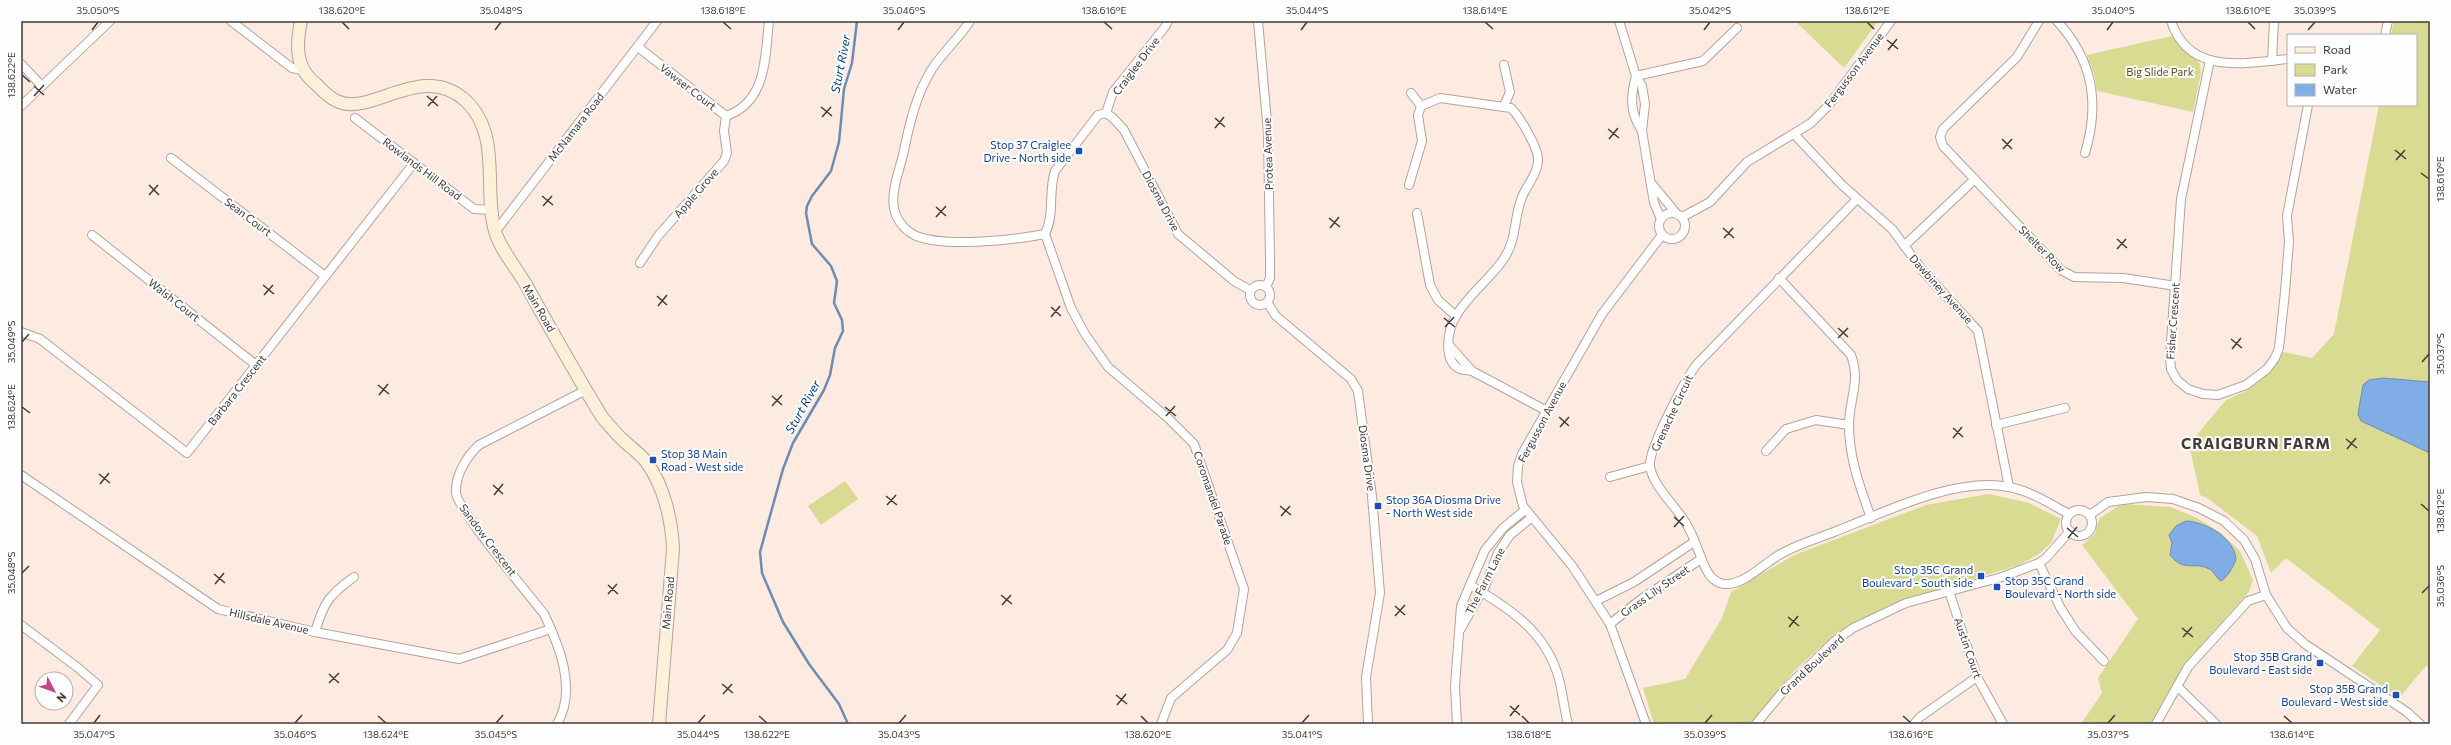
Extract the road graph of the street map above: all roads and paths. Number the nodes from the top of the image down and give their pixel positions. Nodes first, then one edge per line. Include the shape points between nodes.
1 (110, 21) edge
2 (232, 21) edge
3 (301, 21) edge
4 (657, 21) edge
5 (769, 21) edge
6 (970, 21) edge
7 (1168, 21) edge
8 (1258, 21) edge
9 (1619, 21) edge
10 (1891, 21) edge
11 (2039, 21) edge
12 (2057, 21) edge
13 (2171, 21) edge
14 (2274, 21) edge
15 (2388, 21) edge
16 (1737, 28) dead end
17 (2385, 34) edge
18 (638, 47) junction
19 (2287, 59) edge
20 (2210, 60) junction
21 (2272, 61) junction
22 (21, 64) edge
23 (1504, 64) dead end
24 (302, 70) junction
25 (1636, 76) junction
26 (42, 86) junction
27 (1411, 93) dead end
28 (21, 106) edge
29 (1421, 106) junction
30 (1504, 106) junction
31 (2308, 106) edge
32 (1106, 113) junction
33 (726, 116) junction
34 (355, 118) dead end
35 (1642, 131) junction
36 (1794, 134) junction
37 (2085, 153) dead end
38 (171, 158) dead end
39 (414, 163) junction
40 (1975, 179) junction
41 (1652, 183) junction
42 (1410, 185) dead end
43 (1857, 199) junction
44 (492, 210) junction
45 (1417, 213) dead end
46 (1679, 215) junction
47 (1661, 219) junction
48 (495, 232) junction
49 (1045, 234) junction
50 (92, 235) dead end
51 (1662, 235) junction
52 (1904, 246) junction
53 (640, 263) dead end
54 (326, 276) junction
55 (1779, 278) junction
56 (2176, 286) junction
57 (1266, 287) junction
58 (1250, 290) junction
59 (1267, 302) junction
60 (1456, 316) junction
61 (21, 332) edge
62 (256, 365) junction
63 (586, 390) junction
64 (2065, 408) dead end
65 (1547, 411) junction
66 (1849, 425) junction
67 (1996, 425) junction
68 (1766, 451) dead end
69 (1650, 466) junction
70 (21, 475) edge
71 (1610, 477) dead end
72 (2009, 487) junction
73 (1525, 510) junction
74 (2069, 514) junction
75 (2090, 515) junction
76 (1531, 518) junction
77 (1871, 518) junction
78 (2070, 531) junction
79 (1694, 542) junction
80 (1701, 559) junction
81 (2039, 563) junction
82 (354, 578) dead end
83 (1470, 585) junction
84 (1949, 591) junction
85 (1481, 592) junction
86 (2266, 595) junction
87 (1596, 602) junction
88 (1610, 624) junction
89 (21, 625) edge
90 (551, 629) junction
91 (1459, 631) junction
92 (315, 632) junction
93 (2104, 661) dead end
94 (1977, 677) junction
95 (2177, 686) junction
96 (69, 724) edge
97 (557, 724) edge
98 (659, 724) edge
99 (1161, 724) edge
100 (1368, 724) edge
101 (1457, 724) edge
102 (1568, 724) edge
103 (1646, 724) edge
104 (1756, 724) edge
105 (1914, 724) edge
106 (2002, 724) edge
107 (2156, 724) edge
108 (2216, 724) edge
109 (2420, 724) edge

1 - 26 street
2 - 24 street via 292,68
3 - 24 main road via 298,51
4 - 18 street, McNamara Road
5 - 33 street, Vawser Court via 760,87 738,112
6 - 49 street via 932,68 923,86 908,131 893,196 894,209 905,229 927,239 1017,239
7 - 32 street, Craiglee Drive via 1113,92
8 - 57 street, Protea Avenue via 1268,133 1270,278
9 - 25 street
10 - 36 street, Fergusson Avenue via 1829,105 1811,123
11 - 40 street, Shelter Row via 2017,57 1943,129 1940,137 1943,146
12 - 37 street via 2087,66 2094,107 2091,134
13 - 20 street via 2177,34 2188,46
14 - 21 street
15 - 17 street
16 - 25 street via 1703,61
18 - 33 street, Vawser Court
18 - 48 street, McNamara Road
19 - 21 street
20 - 21 street via 2241,65
20 - 56 street, Fisher Crescent via 2181,199
22 - 26 street
23 - 30 street via 1510,92
24 - 44 main road, Main Road via 310,80 338,102 354,104 426,86 449,90 462,97 473,107 488,139
25 - 35 street via 1642,86 1644,98
25 - 35 street via 1631,108 1634,120
26 - 28 street
27 - 29 street
29 - 30 street via 1440,98
29 - 42 street via 1418,115 1422,141
30 - 60 street via 1516,113 1536,150 1538,160 1535,173 1522,198 1515,237 1503,260
31 - 56 street, Fisher Crescent via 2287,216 2288,242 2279,348 2267,369 2246,385 2218,395 2188,389 2177,380 2171,369 2170,357
32 - 49 street via 1098,115 1055,171 1051,181 1050,223
32 - 58 street, Diosma Drive via 1124,130 1178,234 1234,281
33 - 53 street, Apple Grove via 724,131 727,153 724,160 658,236
34 - 39 street, Rowlands Hill Road
35 - 41 street
36 - 43 street, Dawbiney Avenue
36 - 46 street, Fergusson Avenue via 1747,162 1710,202
38 - 54 street, Sean Court
39 - 44 street, Rowlands Hill Road via 474,209
39 - 54 street, Barbara Crescent
40 - 52 street
40 - 56 street, Shelter Row via 2061,270 2074,277 2123,278
41 - 46 street via 1666,204
41 - 47 street via 1654,202
43 - 52 street, Dawbiney Avenue via 1892,229
43 - 55 street, Grenache Circuit
44 - 48 main road, Main Road
45 - 60 street via 1430,285 1438,300
46 - 47 street via 1667,213
46 - 51 street via 1684,230 1679,237 1670,239
47 - 51 street via 1659,225
48 - 63 main road, Main Road
49 - 99 street, Coromandel Parade via 1071,308 1084,334 1108,367 1168,418 1194,444 1244,589 1237,633 1227,650 1171,698
50 - 62 street, Walsh Court
51 - 65 street, Fergusson Avenue via 1609,303
52 - 67 street, Dawbiney Avenue via 1923,271 1978,331
54 - 62 street, Barbara Crescent
55 - 66 street via 1851,355 1856,368 1856,378
55 - 69 street, Grenache Circuit via 1687,377 1656,445
57 - 58 street via 1256,286
57 - 59 street via 1270,292
58 - 59 street via 1249,297 1252,303 1262,306
59 - 100 street, Diosma Drive via 1276,316 1351,378 1358,390 1372,496 1380,593 1366,677
60 - 65 street via 1450,332 1452,362 1460,369 1472,371
61 - 62 street, Barbara Crescent via 40,339 187,453
63 - 90 street, Sandow Crescent via 479,445 467,456 456,493 466,514 544,614
63 - 98 main road, Main Road via 612,429 647,463 655,476 670,522 673,549
64 - 67 street
65 - 73 street, Fergusson Avenue via 1522,454 1518,466 1519,496
66 - 68 street via 1816,420 1786,429
66 - 77 street via 1850,455
67 - 72 street, Dawbiney Avenue
69 - 71 street
69 - 79 street, Grenache Circuit via 1657,483 1688,526
70 - 92 street, Hillsdale Avenue via 218,609
72 - 74 street, Grenache Circuit via 2034,496
72 - 77 street, Grenache Circuit via 1960,487
73 - 76 street, Fergusson Avenue
73 - 83 street, The Farm Lane via 1493,538
74 - 75 street via 2080,510
74 - 78 street via 2066,521
75 - 78 street via 2092,528 2086,534 2077,536
75 - 86 street via 2108,502 2146,497 2173,499 2199,508 2224,521 2244,540 2255,559
76 - 85 street, The Farm Lane via 1510,535 1498,553
76 - 87 street, Fergusson Avenue via 1573,567
77 - 80 street, Grenache Circuit via 1780,554 1732,584 1723,584 1711,578
78 - 81 street, Grand Boulevard
79 - 80 street, Grenache Circuit
79 - 87 street, Grass Lily Street via 1634,582
80 - 88 street, Grass Lily Street via 1640,600
81 - 84 street, Grand Boulevard via 2002,577
81 - 93 street via 2060,607 2076,632
82 - 92 street via 332,594 320,613
83 - 85 street
83 - 91 street, The Farm Lane via 1461,606
84 - 94 street, Austin Court
84 - 104 street, Grand Boulevard via 1906,603 1853,628 1835,641 1786,688
85 - 91 street, The Farm Lane
85 - 102 street via 1513,611 1544,643 1553,659
86 - 95 street via 2248,601 2188,667
86 - 109 street via 2287,628 2305,644 2407,712
87 - 88 street, Fergusson Avenue
88 - 103 street, Fergusson Avenue
89 - 96 street via 98,685
90 - 92 street, Hillsdale Avenue via 459,659
90 - 97 street, Sandow Crescent via 565,671 566,693
91 - 101 street, The Farm Lane via 1455,686
94 - 105 street via 1920,717
94 - 106 street, Austin Court
95 - 107 street
95 - 108 street

